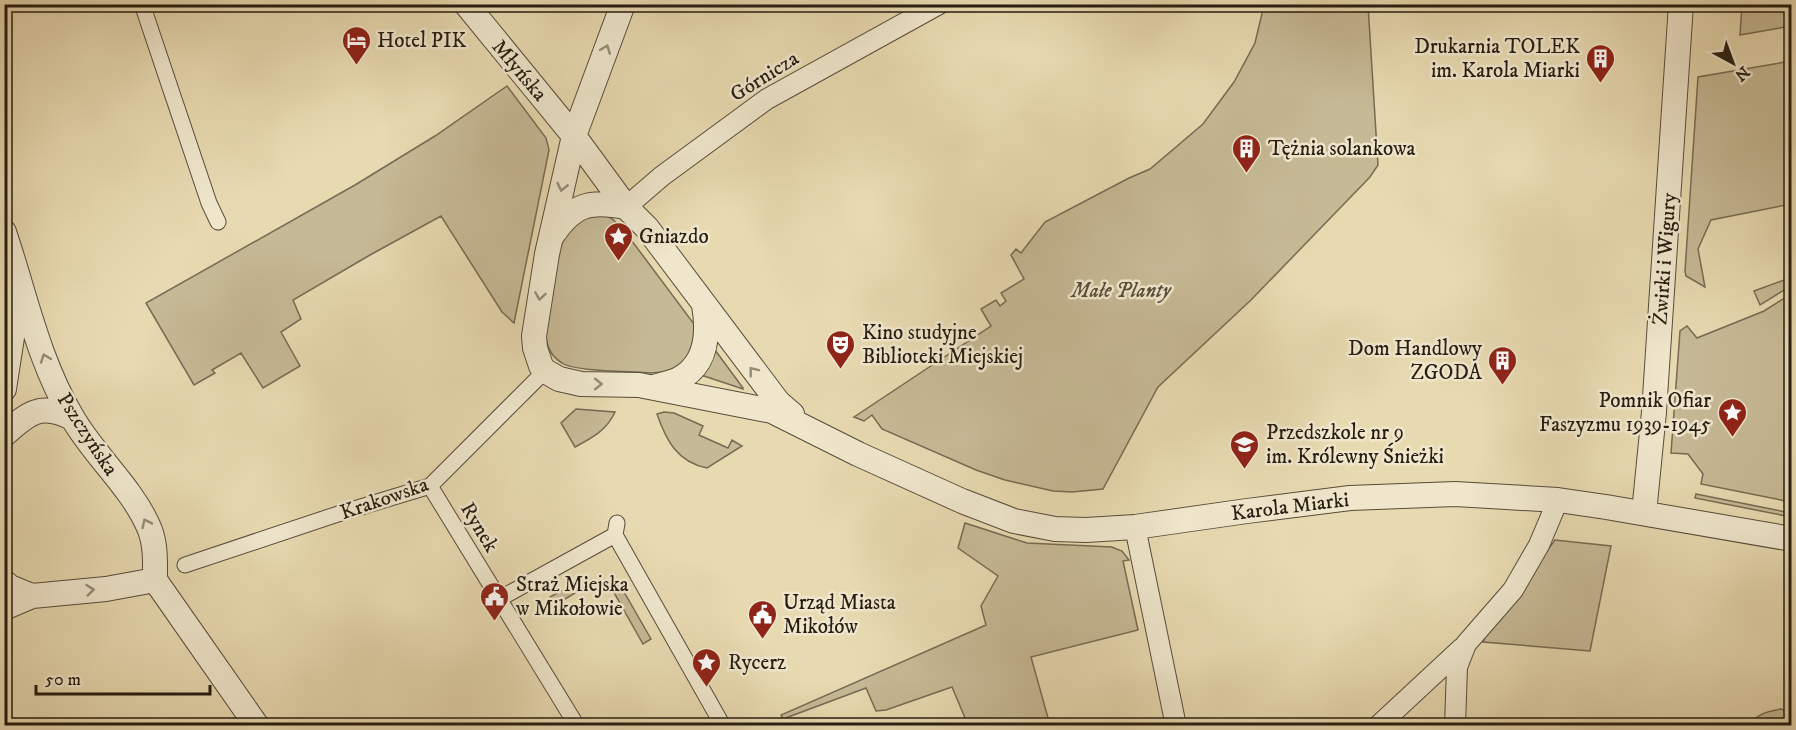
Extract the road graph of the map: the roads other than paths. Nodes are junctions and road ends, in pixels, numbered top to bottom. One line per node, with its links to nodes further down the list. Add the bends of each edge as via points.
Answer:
1 (142, 4): 8 (street)
2 (466, 4): 6 (street, Młyńska)
3 (623, 4): 6 (street, one-way to 3)
4 (939, 4): 7 (street, Górnicza, via 767,99)
5 (1682, 4): 21 (street, Żwirki i Wigury)
6 (574, 136): 7 (street, Młyńska); 10 (street, one-way to 10)
7 (626, 207): 10 (street, via 603,203 583,206 559,225); 12 (street, via 647,228)
8 (218, 222)
9 (4, 232): 11 (street, Pszczyńska)
10 (551, 238): 13 (street, one-way to 13, via 534,336 538,361)
11 (20, 284): 15 (street, Pszczyńska); 16 (street, Pszczyńska, one-way to 11, via 51,375)
12 (704, 305): 14 (street, via 706,344 697,363 678,380); 17 (street, Karola Miarki, one-way to 12, via 778,402)
13 (545, 371): 14 (street, one-way to 14, via 581,384); 19 (street, Krakowska)
14 (654, 387): 17 (street, Karola Miarki, via 772,411)
15 (4, 389)
16 (72, 418): 18 (street, via 56,410 37,411); 25 (street, Pszczyńska, one-way to 16, via 150,531)
17 (808, 428): 22 (street, Karola Miarki, via 931,487 1014,521 1055,529)
18 (4, 435)
19 (430, 486): 24 (street, Krakowska); 27 (street, Rynek)
20 (1558, 500): 21 (street, Karola Miarki); 22 (street, Karola Miarki, via 1455,494 1361,498); 30 (street, via 1539,545 1513,590)
21 (1644, 513): 23 (street, Karola Miarki)
22 (1135, 527): 34 (street)
23 (1791, 539)
24 (185, 565)
25 (155, 580): 28 (street, one-way to 25); 31 (street)
26 (4, 582): 28 (street)
27 (496, 594): 32 (street, Rynek); 33 (street, via 616,529)
28 (32, 596): 29 (street)
29 (4, 608)
30 (1466, 644): 35 (street); 36 (street, via 1457,667)
31 (257, 726)
32 (577, 726)
33 (723, 726)
34 (1176, 726)
35 (1378, 726)
36 (1455, 726)

